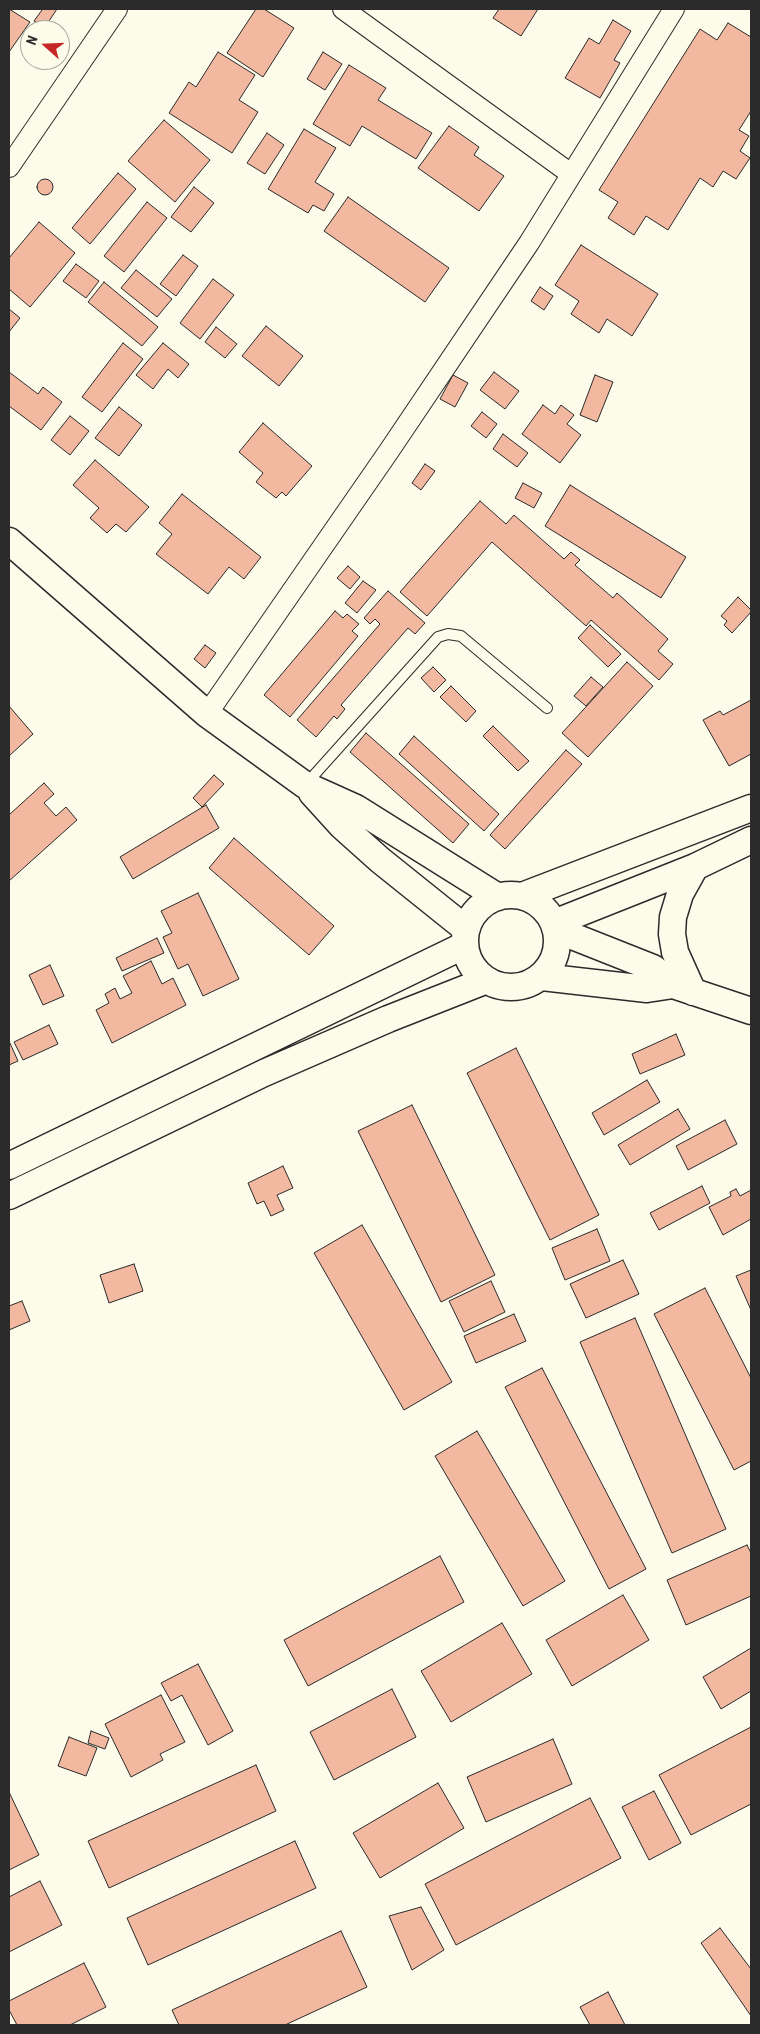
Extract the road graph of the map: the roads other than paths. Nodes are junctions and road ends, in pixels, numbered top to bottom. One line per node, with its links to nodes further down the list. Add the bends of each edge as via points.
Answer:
1 (117, 9): 4 (street)
2 (343, 9): 5 (street)
3 (674, 9): 5 (street)
4 (9, 167)
5 (571, 174): 8 (street, via 529,243 389,451)
6 (9, 541): 8 (street)
7 (547, 708): 9 (lane, via 461,636 448,634 438,637)
8 (206, 714): 9 (street)
9 (305, 785): 13 (street, via 356,808); 15 (street, via 342,826)
10 (751, 808): 13 (street)
11 (751, 840): 12 (street)
12 (695, 867): 14 (street); 18 (street, via 680,894 673,917 672,934)
13 (510, 896): 14 (street, via 536,901 547,910); 15 (street, via 481,906 475,912)
14 (555, 926): 16 (street, via 558,943 555,955); 18 (street, via 653,968)
15 (466, 937): 17 (street, via 472,965); 20 (street)
16 (542, 977): 17 (street, via 514,987 500,986); 18 (street, via 647,989)
17 (487, 980): 21 (street, via 388,1019 264,1074)
18 (683, 988): 19 (street)
19 (751, 1011)
20 (9, 1166)
21 (9, 1196)

